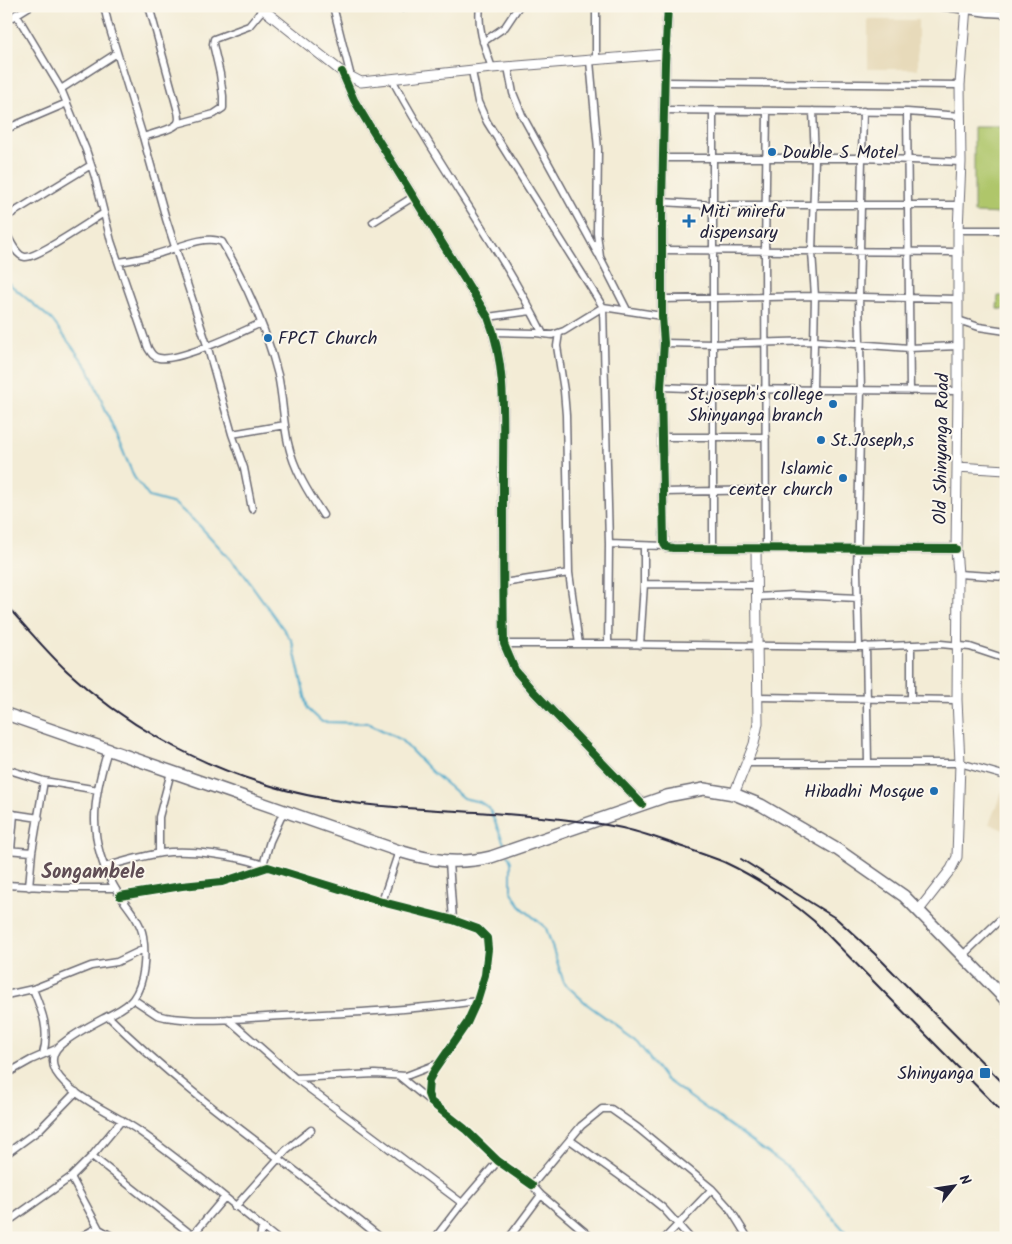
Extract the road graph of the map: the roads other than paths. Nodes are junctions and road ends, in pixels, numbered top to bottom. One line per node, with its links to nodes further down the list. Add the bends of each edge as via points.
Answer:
1 (30, 6): 12 (street)
2 (104, 6): 16 (street)
3 (149, 6): 37 (street, via 177,108)
4 (333, 6): 22 (street)
5 (480, 6): 15 (street)
6 (519, 6): 15 (street, via 504,27)
7 (596, 6): 18 (street)
8 (668, 6): 17 (street)
9 (937, 6): 11 (street)
10 (261, 8): 22 (street); 37 (street, via 249,26 214,39 222,108 214,114)
11 (965, 8): 13 (street); 26 (street, Old Shinyanga Road)
12 (16, 14): 14 (street); 27 (street)
13 (1006, 14)
14 (6, 21)
15 (483, 42): 20 (street)
16 (117, 52): 27 (street); 39 (street)
17 (665, 54): 18 (street); 25 (street)
18 (593, 60): 19 (street); 70 (street)
19 (508, 67): 20 (street); 70 (street, via 519,109)
20 (492, 68): 21 (street)
21 (472, 71): 23 (street); 79 (street, via 478,102 487,122)
22 (347, 75): 24 (street); 28 (street)
23 (392, 79): 24 (street); 81 (street, via 416,124 493,244)
24 (361, 82): 28 (street)
25 (664, 82): 26 (street); 30 (street)
26 (960, 85): 36 (street, Old Shinyanga Road)
27 (61, 90): 29 (street)
28 (354, 100): 48 (street)
29 (67, 103): 38 (street); 47 (street)
30 (663, 110): 31 (street); 41 (street)
31 (713, 111): 34 (street); 42 (street)
32 (813, 111): 33 (street); 34 (street); 43 (street)
33 (863, 111): 35 (street); 44 (street)
34 (767, 112): 40 (street)
35 (907, 112): 36 (street); 45 (street)
36 (961, 116): 46 (street, Old Shinyanga Road)
37 (178, 124): 39 (street)
38 (6, 129)
39 (143, 136): 62 (street)
40 (767, 157): 42 (street); 43 (street); 52 (street)
41 (663, 158): 42 (street); 49 (street)
42 (714, 158): 51 (street)
43 (815, 158): 44 (street); 50 (street)
44 (862, 158): 45 (street); 53 (street)
45 (908, 159): 46 (street); 55 (street)
46 (960, 162): 54 (street, Old Shinyanga Road)
47 (92, 165): 56 (street); 57 (street)
48 (413, 197): 58 (street); 83 (street)
49 (662, 202): 51 (street); 63 (street)
50 (814, 204): 52 (street); 53 (street); 66 (street)
51 (714, 205): 52 (street); 64 (street)
52 (766, 205): 65 (street)
53 (860, 205): 55 (street); 67 (street)
54 (958, 205): 55 (street); 59 (street, Old Shinyanga Road)
55 (908, 206): 68 (street)
56 (104, 213): 61 (street, via 28,257 17,251); 71 (street)
57 (6, 216)
58 (373, 222)
59 (958, 230): 60 (street); 69 (street, Old Shinyanga Road)
60 (1006, 230)
61 (6, 233)
62 (176, 249): 71 (street); 85 (street, via 203,240 222,242); 94 (street)
63 (662, 250): 64 (street); 77 (street)
64 (714, 250): 65 (street); 75 (street)
65 (765, 252): 66 (street); 73 (street)
66 (812, 252): 67 (street); 72 (street)
67 (860, 252): 68 (street); 74 (street)
68 (909, 252): 69 (street); 76 (street)
69 (959, 252): 78 (street, Old Shinyanga Road)
70 (600, 257): 80 (street)
71 (119, 262): 94 (street, via 153,355 171,358)
72 (815, 296): 73 (street); 74 (street); 90 (street)
73 (766, 297): 75 (street); 91 (street)
74 (859, 297): 76 (street); 95 (street)
75 (713, 298): 77 (street); 93 (street)
76 (909, 298): 78 (street); 97 (street)
77 (662, 299): 82 (street)
78 (958, 299): 84 (street, Old Shinyanga Road)
79 (603, 307): 80 (street); 88 (street); 117 (street)
80 (627, 310): 82 (street)
81 (531, 311): 83 (street); 89 (street)
82 (662, 316): 92 (street)
83 (488, 317): 87 (street)
84 (958, 320): 86 (street); 96 (street, Old Shinyanga Road)
85 (262, 323): 94 (street); 105 (street, via 278,375)
86 (1006, 331)
87 (494, 332): 89 (street); 128 (street, via 500,362 503,412)
88 (559, 333): 89 (street); 125 (street, via 557,346 565,404)
89 (543, 334)
90 (815, 341): 91 (street); 95 (street); 101 (street)
91 (765, 342): 93 (street); 100 (street)
92 (664, 343): 93 (street); 98 (street)
93 (713, 344): 99 (street)
94 (207, 345): 106 (street)
95 (861, 345): 97 (street); 102 (street)
96 (958, 346): 97 (street); 104 (street, Old Shinyanga Road)
97 (909, 348): 103 (street)
98 (661, 387): 99 (street); 107 (street)
99 (713, 389): 100 (street); 108 (street)
100 (766, 390): 101 (street); 109 (street)
101 (813, 390): 102 (street)
102 (861, 390): 103 (street); 121 (street)
103 (910, 391): 104 (street)
104 (958, 391): 110 (street, Old Shinyanga Road)
105 (285, 425): 106 (street); 116 (street, via 290,452 300,478)
106 (232, 434): 115 (street, via 244,468)
107 (662, 437): 108 (street); 114 (street)
108 (714, 437): 109 (street); 112 (street)
109 (766, 437): 113 (street)
110 (957, 467): 111 (street); 124 (street, Old Shinyanga Road)
111 (1006, 470)
112 (714, 490): 113 (street); 114 (street); 120 (street)
113 (766, 490): 123 (street)
114 (664, 492): 119 (street)
115 (252, 509)
116 (323, 515)
117 (609, 544): 118 (street); 135 (street)
118 (644, 546): 119 (street); 129 (street)
119 (665, 546): 120 (street)
120 (713, 548): 122 (street)
121 (857, 548): 123 (street); 124 (street); 132 (street)
122 (756, 549): 123 (street); 130 (street)
123 (766, 549)
124 (956, 549): 126 (street, Old Shinyanga Road)
125 (569, 574): 128 (street); 134 (street)
126 (958, 574): 127 (street); 138 (street, Old Shinyanga Road)
127 (1006, 576)
128 (503, 582): 133 (street)
129 (644, 584): 130 (street); 136 (street)
130 (756, 585): 131 (street)
131 (756, 597): 132 (street); 139 (street)
132 (858, 598): 140 (street)
133 (504, 644): 134 (street); 157 (street, via 515,670)
134 (579, 644): 135 (street)
135 (608, 644): 136 (street)
136 (640, 645): 139 (street)
137 (911, 645): 138 (street); 140 (street); 144 (street)
138 (958, 645): 141 (street); 145 (street, Old Shinyanga Road)
139 (757, 647): 140 (street); 142 (street)
140 (863, 647): 143 (street)
141 (1006, 659)
142 (758, 697): 143 (street); 148 (street, via 758,724)
143 (868, 698): 144 (street); 149 (street)
144 (910, 699): 145 (street)
145 (957, 700): 150 (street, Old Shinyanga Road)
146 (6, 714): 147 (highway)
147 (108, 750): 152 (highway); 155 (street)
148 (748, 763): 149 (street); 156 (street)
149 (868, 763): 150 (street)
150 (960, 763): 153 (street); 174 (street, Old Shinyanga Road, via 957,857 952,869)
151 (6, 769): 154 (street)
152 (172, 772): 158 (highway); 165 (street, via 159,816)
153 (1006, 776)
154 (44, 781): 155 (street); 161 (street)
155 (98, 790): 168 (street, via 94,829)
156 (734, 794): 157 (highway, via 694,790); 174 (highway, via 761,805 845,855)
157 (642, 804): 166 (highway, via 492,857)
158 (284, 811): 163 (highway); 167 (street, via 270,842)
159 (6, 813): 160 (street)
160 (14, 814): 161 (street); 162 (street)
161 (38, 818): 164 (street)
162 (9, 850): 164 (street)
163 (400, 851): 166 (highway); 173 (street)
164 (32, 852): 170 (street)
165 (159, 853): 167 (street, via 231,856); 168 (street)
166 (449, 862): 176 (street)
167 (266, 866): 172 (street, via 222,882); 173 (street)
168 (104, 867): 171 (street)
169 (6, 885): 170 (street)
170 (30, 887): 171 (street)
171 (115, 888): 172 (street)
172 (120, 896): 177 (street, via 139,923)
173 (382, 902): 176 (street)
174 (919, 910): 178 (highway)
175 (1006, 914): 178 (street)
176 (452, 920): 183 (street, via 478,929 487,938 484,975)
177 (144, 949): 179 (street, via 117,962 85,968); 182 (street, via 141,979)
178 (962, 956): 181 (highway)
179 (33, 989): 180 (street); 187 (street, via 45,1020)
180 (6, 995)
181 (1005, 998)
182 (133, 999): 184 (street); 185 (street, via 165,1017)
183 (477, 1001): 185 (street, via 369,1012); 188 (street, via 467,1023)
184 (108, 1016): 186 (street); 199 (street, via 171,1074)
185 (228, 1019): 191 (street)
186 (56, 1049): 187 (street); 192 (street, via 52,1058 56,1071)
187 (43, 1054): 189 (street)
188 (438, 1064): 190 (street, via 413,1075); 193 (street, via 429,1080)
189 (6, 1074)
190 (399, 1076): 191 (street); 193 (street)
191 (295, 1078): 206 (street)
192 (76, 1092): 194 (street); 197 (street, via 38,1130)
193 (431, 1102): 200 (street)
194 (122, 1120): 198 (street); 205 (street)
195 (311, 1130): 199 (street)
196 (570, 1140): 202 (street); 203 (street, via 594,1114 602,1109 611,1109); 209 (street, via 648,1196)
197 (6, 1154)
198 (92, 1156): 201 (street); 212 (street)
199 (278, 1158): 207 (street); 217 (street)
200 (498, 1161): 202 (street); 206 (street)
201 (71, 1177): 208 (street); 211 (street)
202 (532, 1185): 204 (street)
203 (712, 1189): 209 (street); 223 (street, via 730,1209)
204 (541, 1195): 219 (street); 220 (street)
205 (224, 1198): 207 (street); 212 (street)
206 (462, 1203): 218 (street)
207 (236, 1207): 210 (street)
208 (6, 1223)
209 (678, 1225): 221 (street); 222 (street)
210 (262, 1227): 215 (street); 216 (street)
211 (99, 1229): 213 (street); 214 (street)
212 (191, 1236)
213 (79, 1238)
214 (115, 1238)
215 (260, 1238)
216 (276, 1238)
217 (381, 1238)
218 (435, 1238)
219 (510, 1238)
220 (592, 1238)
221 (665, 1238)
222 (690, 1238)
223 (748, 1238)

